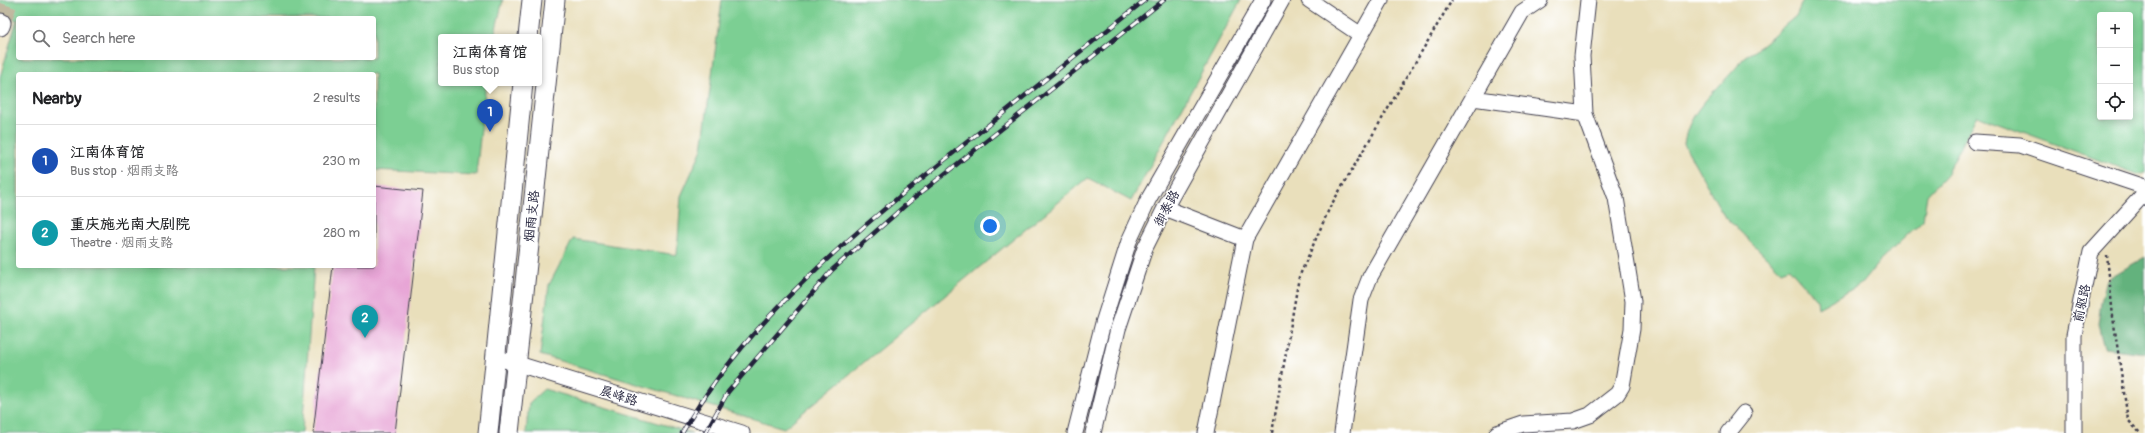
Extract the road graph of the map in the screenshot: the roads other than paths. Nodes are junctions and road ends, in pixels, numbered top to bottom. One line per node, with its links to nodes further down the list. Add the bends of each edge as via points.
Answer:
1 (532, 0): 9 (main road)
2 (554, 0): 20 (main road, 烟雨支路)
3 (1263, 0): 25 (street, 御泰路, via 1148,200 1129,241 1103,323)
4 (1282, 0): 17 (street, 御泰路)
5 (1309, 0): 10 (street)
6 (1381, 0): 10 (street)
7 (1540, 0): 12 (street, via 1522,12)
8 (1588, 0): 13 (street, via 1582,56)
9 (528, 34)
10 (1361, 35): 18 (street)
11 (523, 86): 19 (main road, 烟雨支路)
12 (1473, 98): 13 (street); 28 (street, via 1370,277 1361,300)
13 (1585, 114): 29 (street, via 1616,198 1633,301 1632,329 1622,386 1618,394 1590,415 1573,421 1523,424)
14 (1975, 142): 15 (street, via 2020,145)
15 (2145, 187)
16 (2145, 195): 31 (street, 前驱路, via 2092,252 2074,335)
17 (1165, 208): 18 (street); 26 (street, 御泰路, via 1145,248 1129,294)
18 (1245, 239): 27 (street)
19 (496, 357): 20 (street, 晨峰路); 22 (main road, 烟雨支路)
20 (516, 362): 23 (main road, 烟雨支路); 24 (street, 晨峰路)
21 (1744, 413): 30 (street)
22 (488, 433)
23 (509, 433)
24 (742, 433)
25 (1075, 433)
26 (1093, 433)
27 (1206, 433)
28 (1342, 433)
29 (1497, 433)
30 (1728, 433)
31 (2074, 433)

